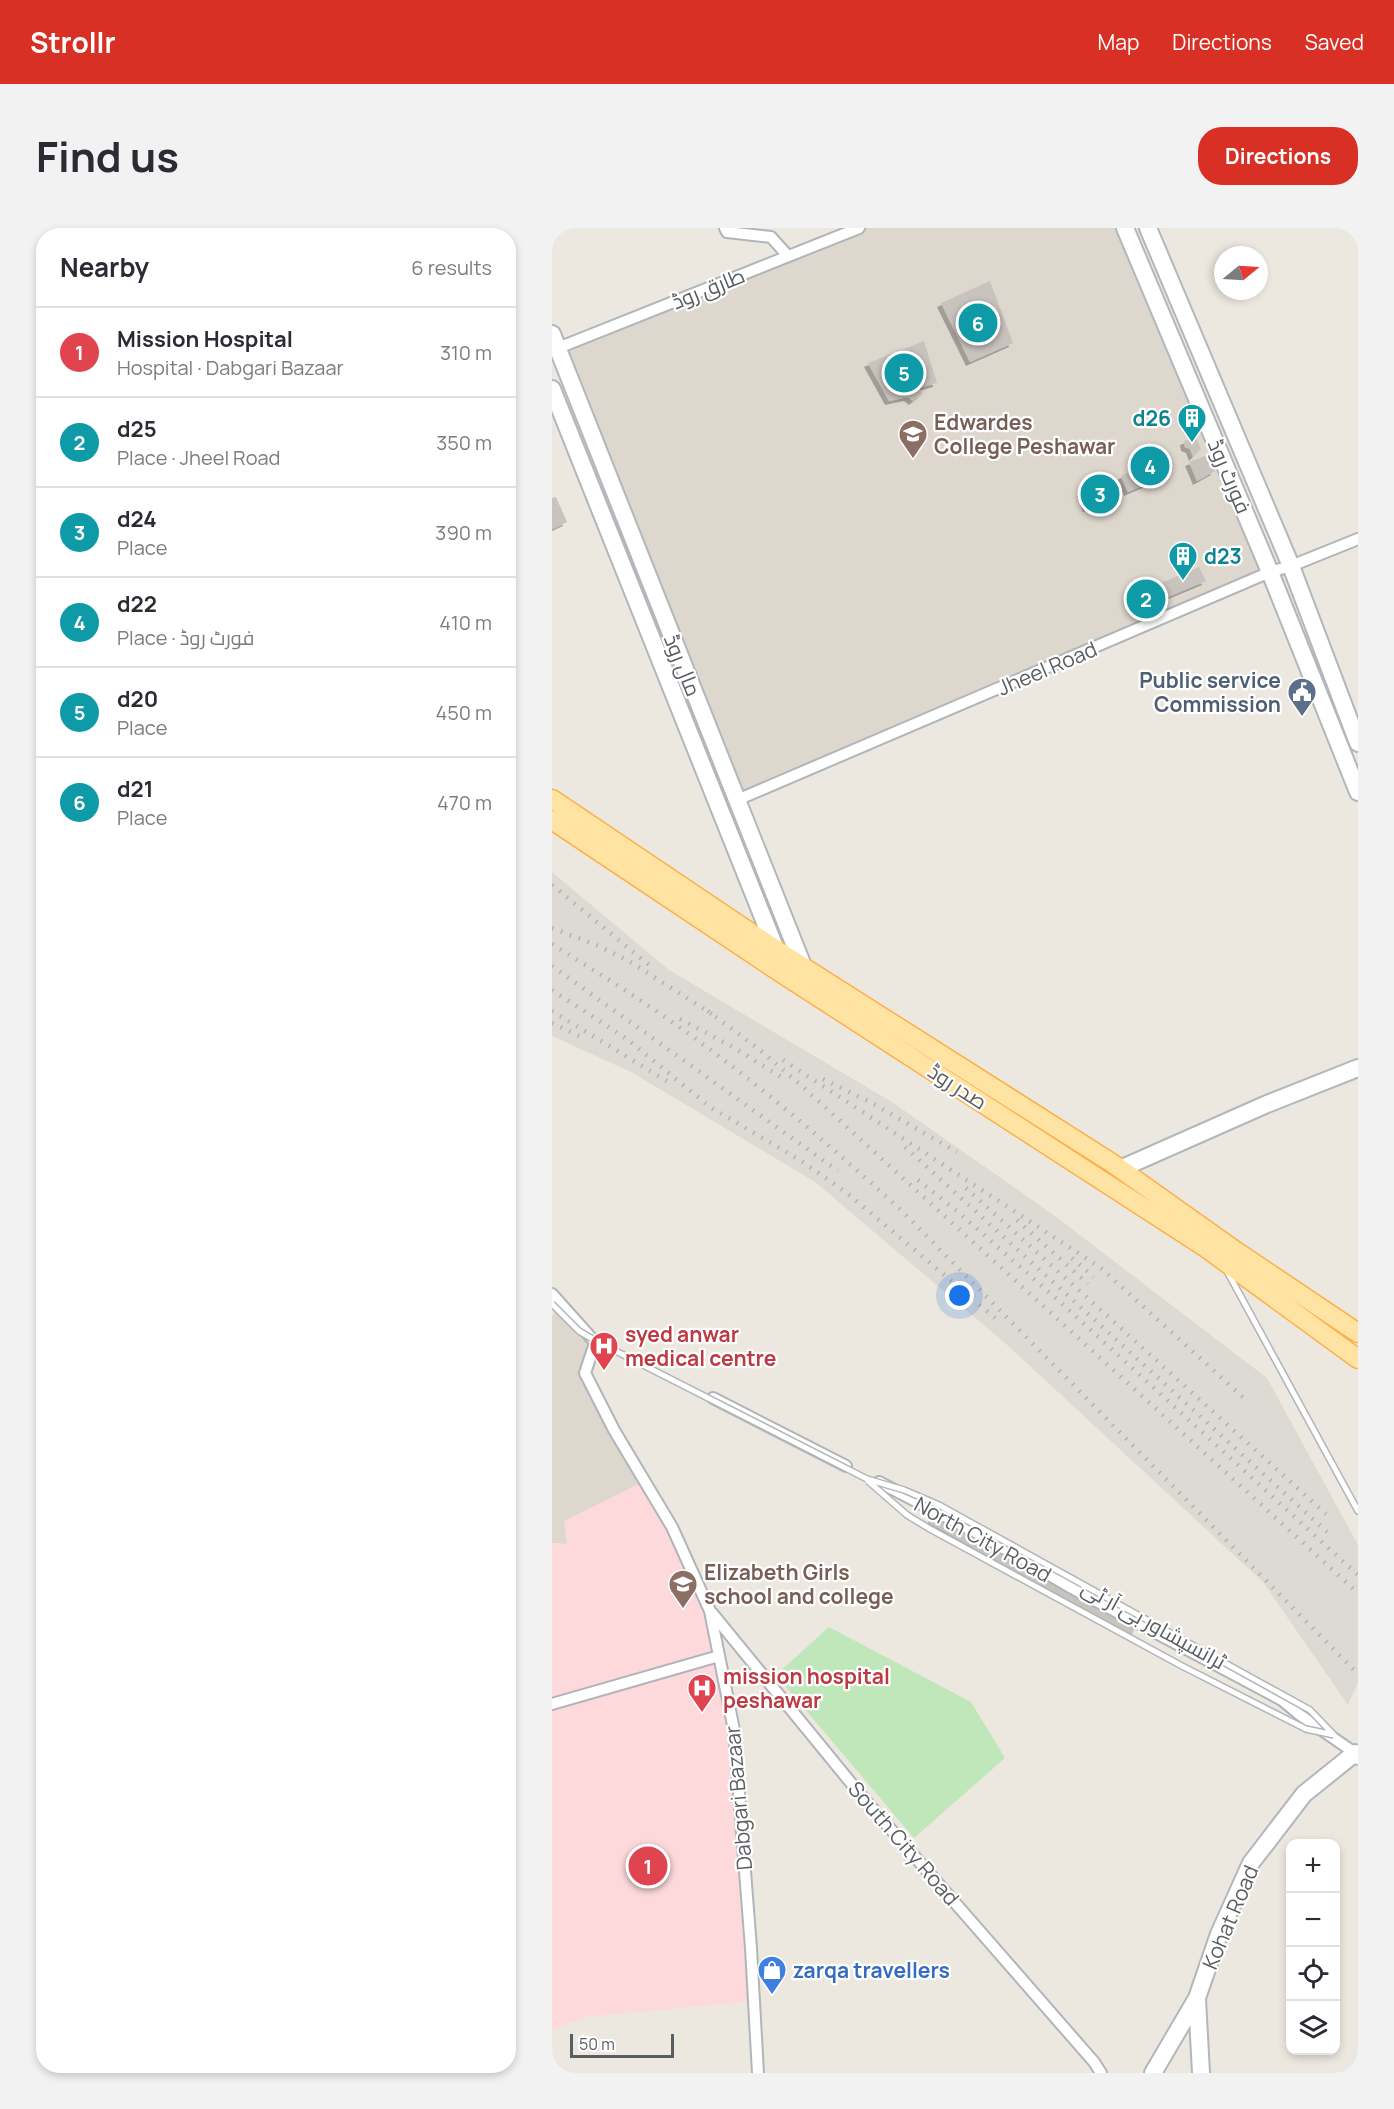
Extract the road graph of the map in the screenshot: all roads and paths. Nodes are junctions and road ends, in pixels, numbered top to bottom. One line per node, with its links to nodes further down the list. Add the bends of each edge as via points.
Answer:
1 (725, 228): 5 (street, via 727,232 771,237)
2 (859, 228): 5 (street, طارق روڈ)
3 (1125, 228): 10 (street, فورٹ روڈ)
4 (1148, 228): 9 (street, فورٹ روڈ)
5 (788, 256): 6 (street, طارق روڈ)
6 (554, 344): 14 (street, مال روڈ)
7 (552, 389): 16 (street, مال روڈ)
8 (1358, 539): 9 (street, Jheel Road)
9 (1291, 566): 10 (street, Jheel Road); 11 (street, فورٹ روڈ)
10 (1270, 572): 12 (street, فورٹ روڈ); 14 (street, Jheel Road)
11 (1358, 744)
12 (1358, 792)
13 (552, 799): 16 (main road, صدر روڈ)
14 (736, 800): 17 (street, مال روڈ)
15 (552, 820): 17 (main road, صدر روڈ)
16 (775, 949): 17 (main road, صدر روڈ)
17 (796, 972): 19 (main road, صدر روڈ); 20 (main road, صدر روڈ, via 817,996)
18 (1358, 1068): 19 (street)
19 (1120, 1169): 23 (main road, صدر روڈ)
20 (1220, 1258): 25 (main road, صدر روڈ); 27 (lane)
21 (552, 1294): 24 (street)
22 (552, 1304): 26 (lane, ٹرانسپشاور بی آر ٹی, bridge, via 579,1331 596,1341)
23 (1358, 1333)
24 (595, 1343): 28 (street, Dabgari Bazaar, via 585,1372 614,1430 672,1527); 32 (street, North City Road, via 743,1412 983,1536 1282,1700)
25 (1358, 1359)
26 (867, 1479): 31 (lane, ٹرانسپشاور بی آر ٹی, bridge, via 920,1496 950,1511 1310,1710); 31 (lane, ٹرانسپشاور بی آر ٹی, bridge, via 907,1515 959,1545 1306,1729)
27 (1358, 1511)
28 (710, 1611): 29 (street, Dabgari Bazaar); 35 (street, South City Road, via 853,1785)
29 (719, 1656): 30 (street); 34 (street, Dabgari Bazaar, via 734,1730)
30 (552, 1704)
31 (1334, 1735): 32 (lane, ٹرانسپشاور بی آر ٹی)
32 (1357, 1753): 33 (street, Kohat Road, via 1304,1794 1251,1863 1219,1934)
33 (1197, 1998): 36 (street, Kohat Road); 37 (street)
34 (758, 2073)
35 (1101, 2073)
36 (1153, 2073)
37 (1201, 2073)

